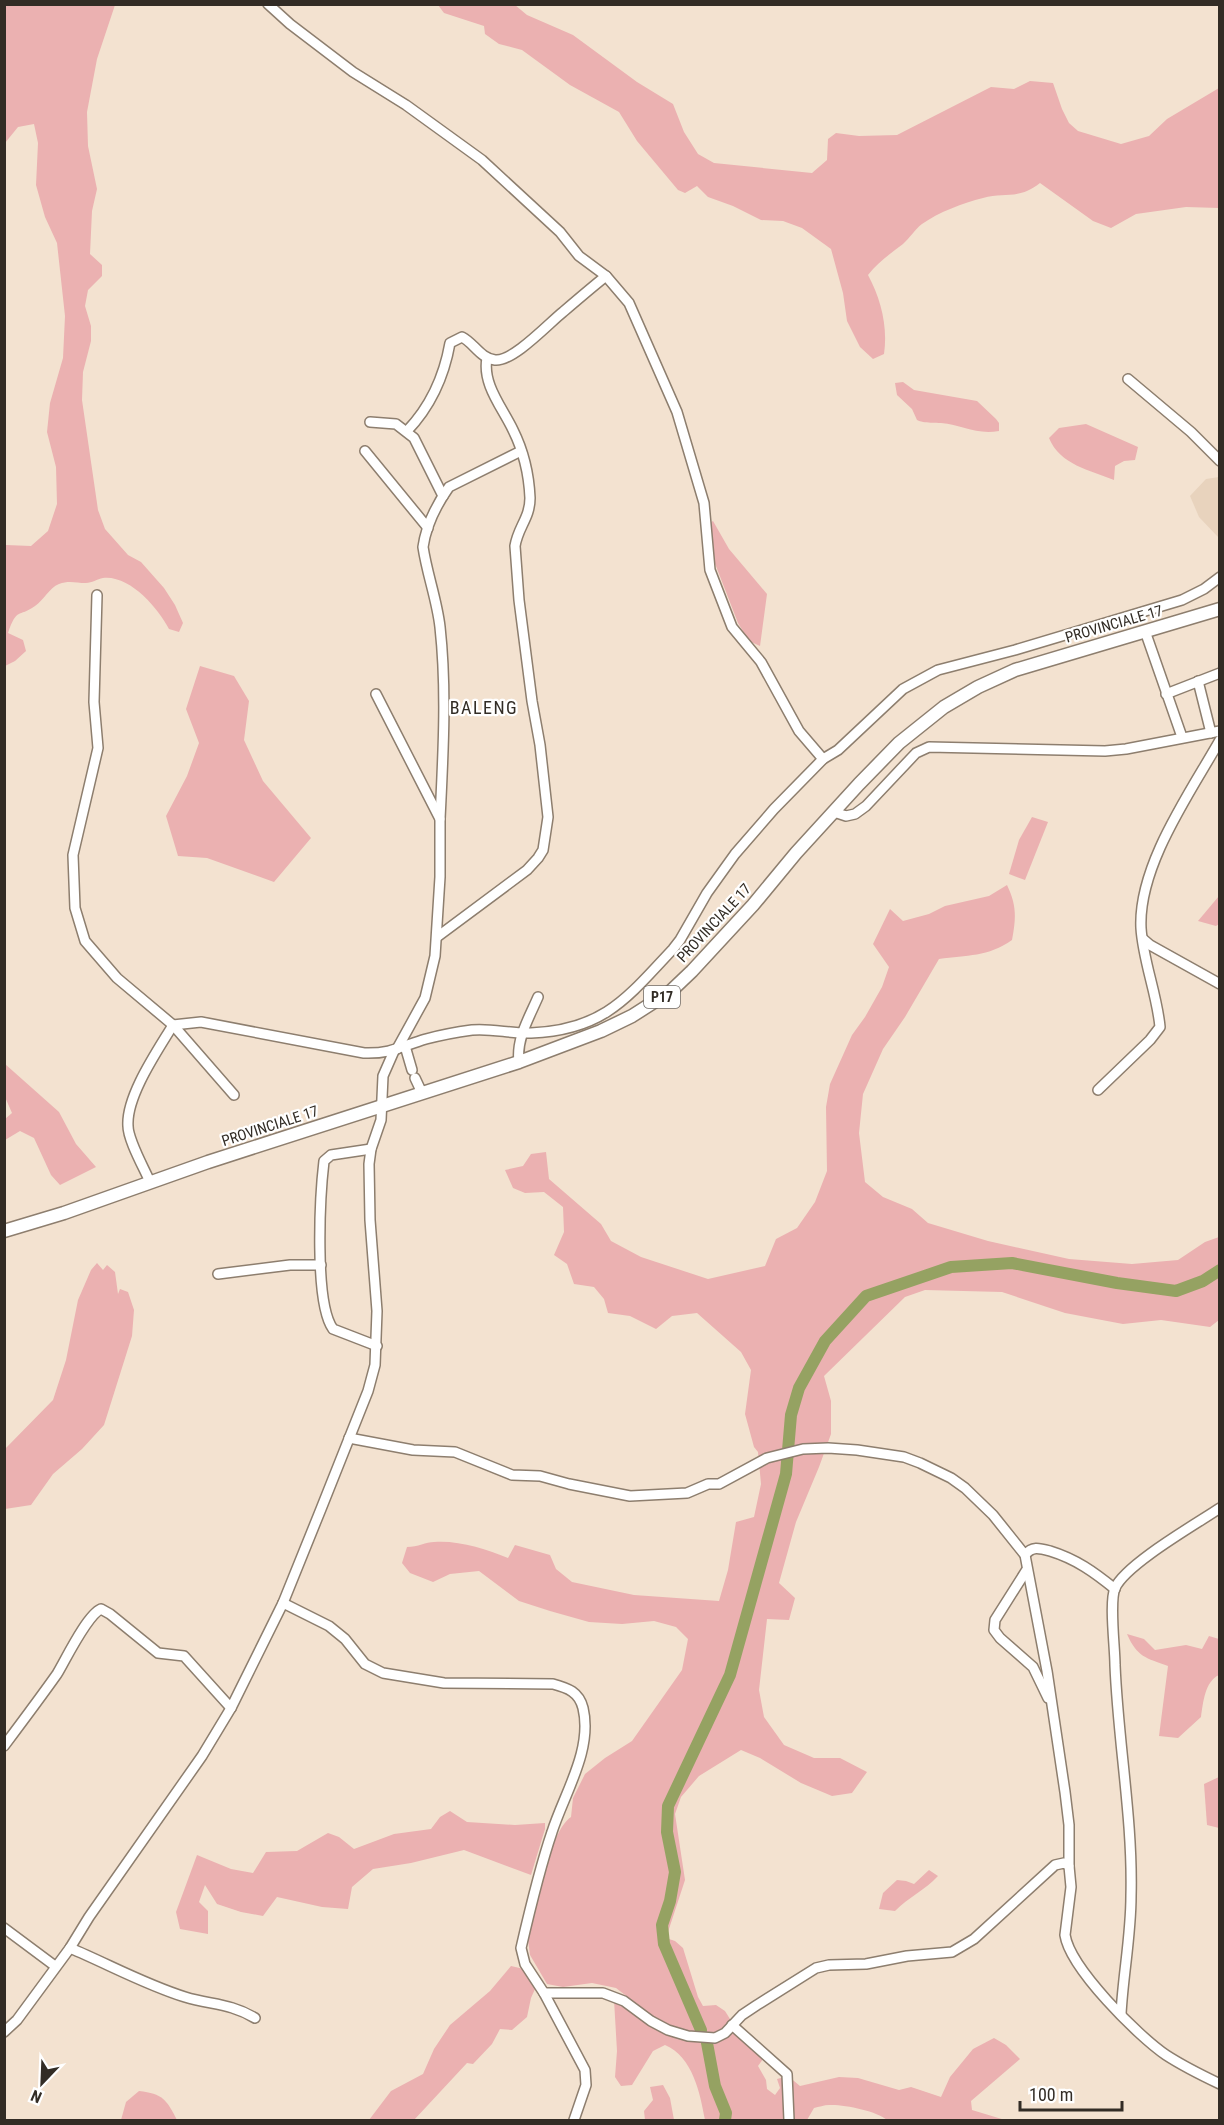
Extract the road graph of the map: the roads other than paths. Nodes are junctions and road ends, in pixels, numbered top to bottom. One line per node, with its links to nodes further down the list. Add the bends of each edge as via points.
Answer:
1 (268, 4): 2 (street, via 352,72 482,160 560,232 579,256)
2 (606, 276): 3 (street, via 506,358); 23 (street, via 629,303 677,412 704,503 710,570 732,627 761,662 799,731)
3 (487, 358): 6 (street, via 467,339 462,337 450,343 437,387 422,415); 8 (street, via 486,375)
4 (1128, 379): 9 (street)
5 (370, 422): 6 (street, via 396,424)
6 (407, 431): 10 (street)
7 (365, 451): 11 (street)
8 (521, 451): 10 (street, via 449,487); 26 (street, via 530,511 515,546 548,816 546,839 538,858 526,870)
9 (1220, 461)
10 (443, 496): 11 (street)
11 (428, 528): 25 (street, via 423,546 439,625 442,665)
12 (1220, 577): 23 (street, via 1182,600 1016,651 938,670 903,689 838,750)
13 (97, 595): 30 (street, via 94,702 98,748 73,855 75,908 85,941 117,978)
14 (1220, 609): 15 (main road, PROVINCIALE 17 / P17)
15 (1145, 631): 19 (street); 24 (main road, PROVINCIALE 17 / P17, via 1042,661 978,687 914,730)
16 (1220, 673): 17 (street)
17 (1198, 681): 19 (street); 20 (street)
18 (376, 694): 25 (street)
19 (1166, 694): 21 (street)
20 (1215, 732): 21 (street)
21 (1182, 738): 24 (street, via 1105,751 929,747 916,753 855,814)
22 (1220, 740): 27 (street, via 1173,823 1146,886)
23 (822, 759): 31 (street, via 735,854 680,940 617,1006 564,1029)
24 (834, 812): 33 (main road, PROVINCIALE 17 / P17, via 721,941 671,991 637,1014)
25 (440, 819): 26 (street)
26 (437, 937): 32 (street, via 425,999)
27 (1143, 939): 28 (street); 34 (street, via 1160,1027)
28 (1220, 984)
29 (538, 997): 31 (street)
30 (173, 1024): 32 (street, via 201,1022 364,1053); 36 (street); 39 (street, via 138,1086 127,1123)
31 (522, 1033): 32 (street, via 473,1030); 33 (street, via 517,1052)
32 (398, 1049): 35 (street); 37 (street, via 383,1076)
33 (519, 1062): 35 (main road, PROVINCIALE 17 / P17)
34 (1098, 1090)
35 (422, 1093): 37 (main road, PROVINCIALE 17 / P17)
36 (234, 1095)
37 (383, 1106): 38 (street); 39 (main road, PROVINCIALE 17 / P17)
38 (371, 1149): 41 (street, via 331,1155 324,1161); 43 (street)
39 (150, 1182): 40 (main road, PROVINCIALE 17 / P17)
40 (4, 1231)
41 (321, 1265): 42 (street); 43 (street, via 322,1300 328,1323 338,1333)
42 (218, 1274)
43 (376, 1346): 44 (street, via 368,1390)
44 (349, 1438): 46 (street, via 413,1450 455,1452 512,1475 540,1476 630,1496 687,1493 719,1484 767,1458 802,1449 886,1454 920,1463 964,1488 993,1515); 49 (street)
45 (1220, 1508): 48 (street, via 1147,1557)
46 (1024, 1555): 47 (street); 48 (street, via 1035,1548 1069,1557)
47 (1026, 1571): 50 (street); 50 (street, via 995,1620 994,1630 1033,1667)
48 (1115, 1589): 58 (street, via 1115,1668 1131,1897)
49 (283, 1603): 51 (street); 57 (street, via 329,1626 365,1664 383,1673 444,1683 553,1684 566,1687 579,1698 585,1725 583,1743 552,1830 521,1948 525,1964)
50 (1051, 1703): 53 (street, via 1069,1825)
51 (231, 1708): 52 (street, via 184,1656 158,1653 101,1609); 55 (street)
52 (4, 1746)
53 (1069, 1866): 58 (street, via 1072,1879 1066,1943 1081,1968); 60 (street, via 1055,1864 960,1949 816,1968 775,1992)
54 (4, 1928): 56 (street)
55 (70, 1948): 56 (street); 59 (street, via 186,1998 219,2003)
56 (55, 1966): 61 (street)
57 (544, 1993): 60 (street, via 610,1994 658,2026 688,2036 715,2038); 63 (street, via 585,2070 586,2085)
58 (1121, 2014): 62 (street, via 1165,2055)
59 (255, 2018)
60 (732, 2025): 64 (street, via 787,2074)
61 (4, 2032)
62 (1220, 2084)
63 (574, 2121)
64 (789, 2121)

